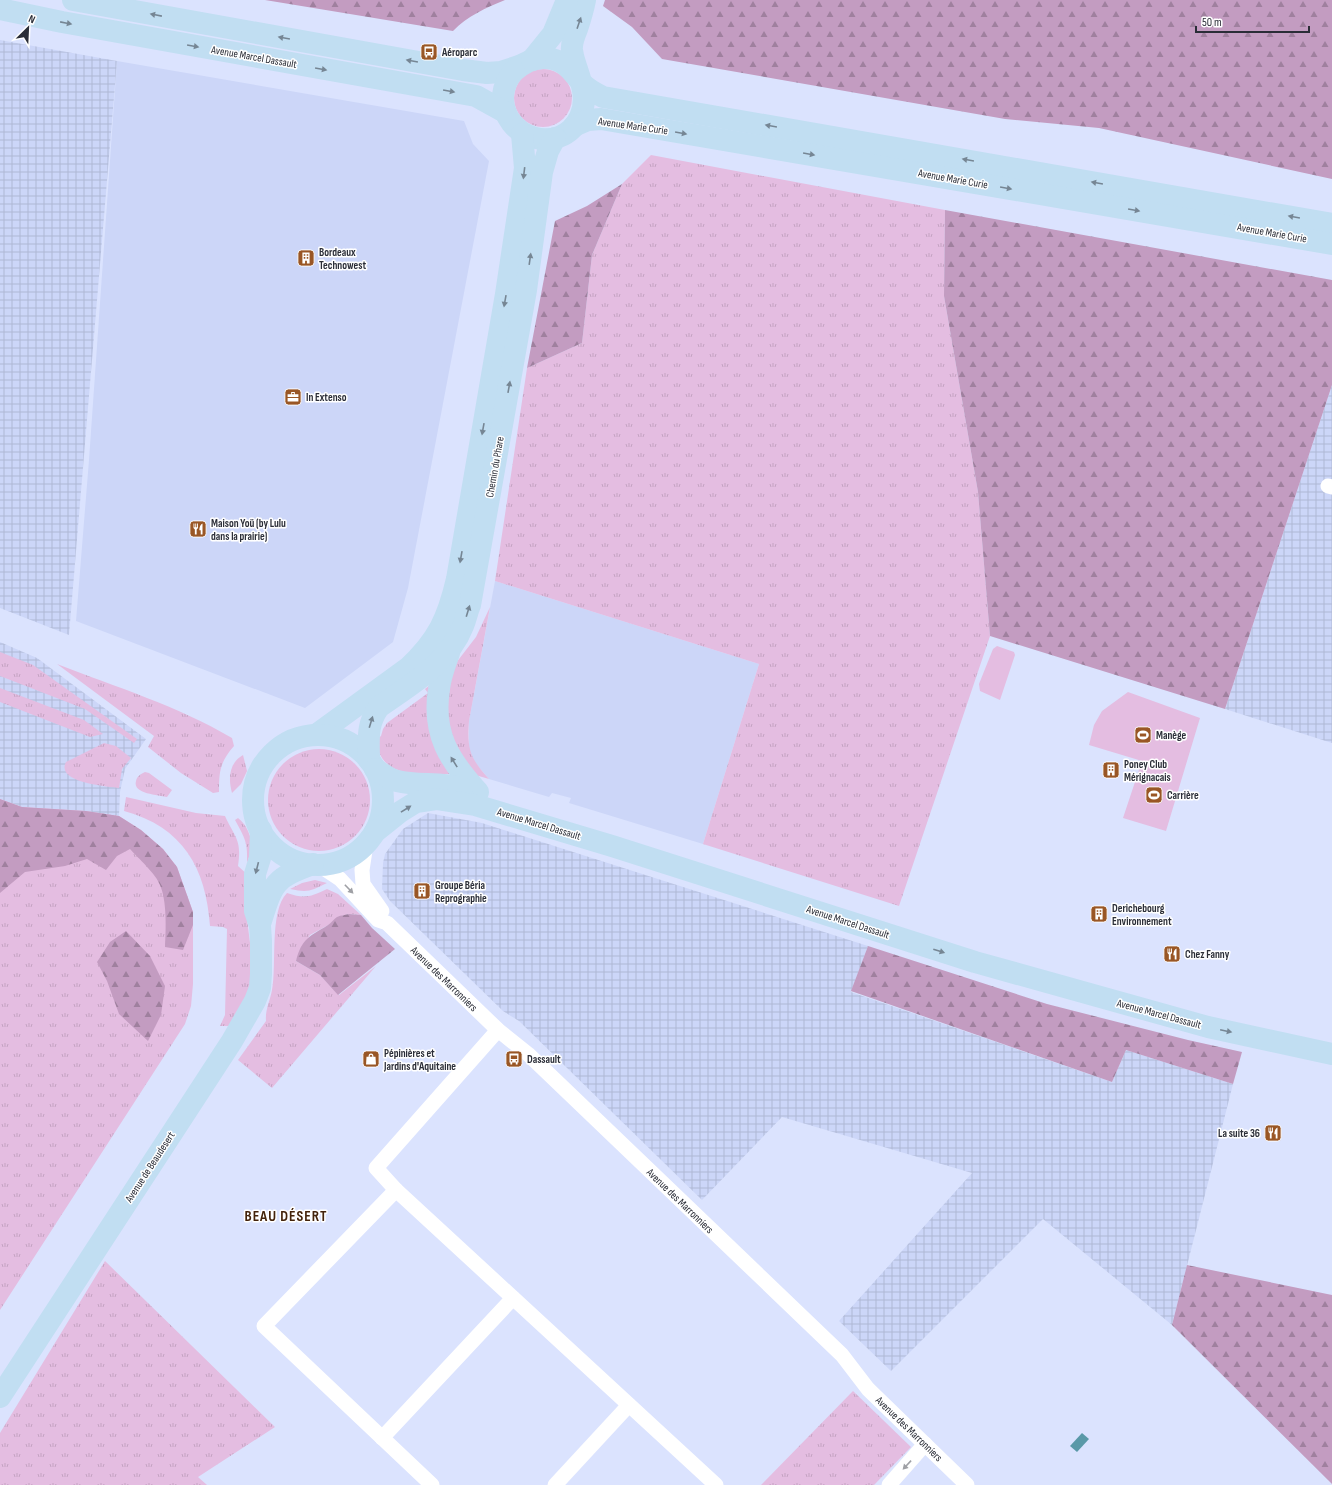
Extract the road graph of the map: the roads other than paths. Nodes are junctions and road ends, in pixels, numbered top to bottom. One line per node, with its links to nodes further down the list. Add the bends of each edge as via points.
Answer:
1 (73, 0): 5 (main road, one-way to 1, via 502,72 463,70)
2 (567, 0): 5 (main road, via 553,34)
3 (585, 0): 6 (main road, one-way to 3, via 572,46)
4 (0, 9): 7 (main road, Avenue Marcel Dassault, one-way to 7, via 462,94 481,98)
5 (526, 63): 6 (main road, via 547,58 561,62 573,70); 7 (main road, via 512,73 507,82 503,92)
6 (581, 83): 8 (main road, via 584,92 583,110); 11 (main road, Avenue Marie Curie, one-way to 6, via 604,97)
7 (505, 112): 9 (main road)
8 (574, 126): 10 (main road); 12 (main road, Avenue Marie Curie, one-way to 12, via 588,120 600,119)
9 (522, 134): 10 (main road, via 535,139); 14 (main road, Chemin du Phare, one-way to 14, via 525,168 506,294 451,604 440,629 421,656)
10 (555, 138): 13 (main road, Chemin du Phare, one-way to 10, via 463,627 471,598 526,290 542,172)
11 (1332, 224)
12 (1332, 244)
13 (452, 646): 15 (main road, Chemin du Phare, one-way to 13, via 368,733 373,716 379,707 435,666); 16 (main road, one-way to 13, via 464,777 444,745 438,724 439,688)
14 (316, 735): 15 (main road, via 332,736 346,741 359,749); 17 (main road, via 297,738 284,744 265,761 253,795)
15 (372, 764): 16 (main road, Avenue Marcel Dassault, via 388,778 396,781 438,784); 18 (main road, via 382,789 382,811)
16 (478, 792): 22 (main road, Avenue Marcel Dassault)
17 (260, 830): 19 (main road, via 282,854 297,861); 21 (main road, one-way to 21, via 260,858 255,874 255,911)
18 (370, 838): 19 (main road, via 356,852 344,859); 20 (street, Avenue des Marronniers, via 362,870 363,884 384,914); 22 (main road, Avenue Marcel Dassault, one-way to 22, via 416,802 436,799 475,805)
19 (316, 864): 20 (street, Avenue des Marronniers, one-way to 20, via 340,879 378,920); 21 (main road, via 286,875 278,882 271,890)
20 (387, 923): 23 (street, Avenue des Marronniers)
21 (260, 926): 28 (main road, Avenue de Beaudesert, via 262,974 256,1001)
22 (977, 955): 24 (main road, Avenue Marcel Dassault); 25 (main road, Avenue Marcel Dassault, one-way to 25, via 1208,1027)
23 (498, 1030): 26 (street, via 376,1168); 31 (street, Avenue des Marronniers, via 538,1063 842,1355 868,1389)
24 (1332, 1040)
25 (1332, 1054)
26 (396, 1190): 27 (street); 30 (street, via 264,1326)
27 (513, 1298): 29 (street); 30 (street)
28 (0, 1396)
29 (629, 1405): 33 (street); 34 (street)
30 (382, 1438): 32 (street)
31 (925, 1444): 35 (street, one-way to 35); 36 (street, Avenue des Marronniers)
32 (432, 1485)
33 (555, 1485)
34 (716, 1485)
35 (888, 1485)
36 (967, 1485)

